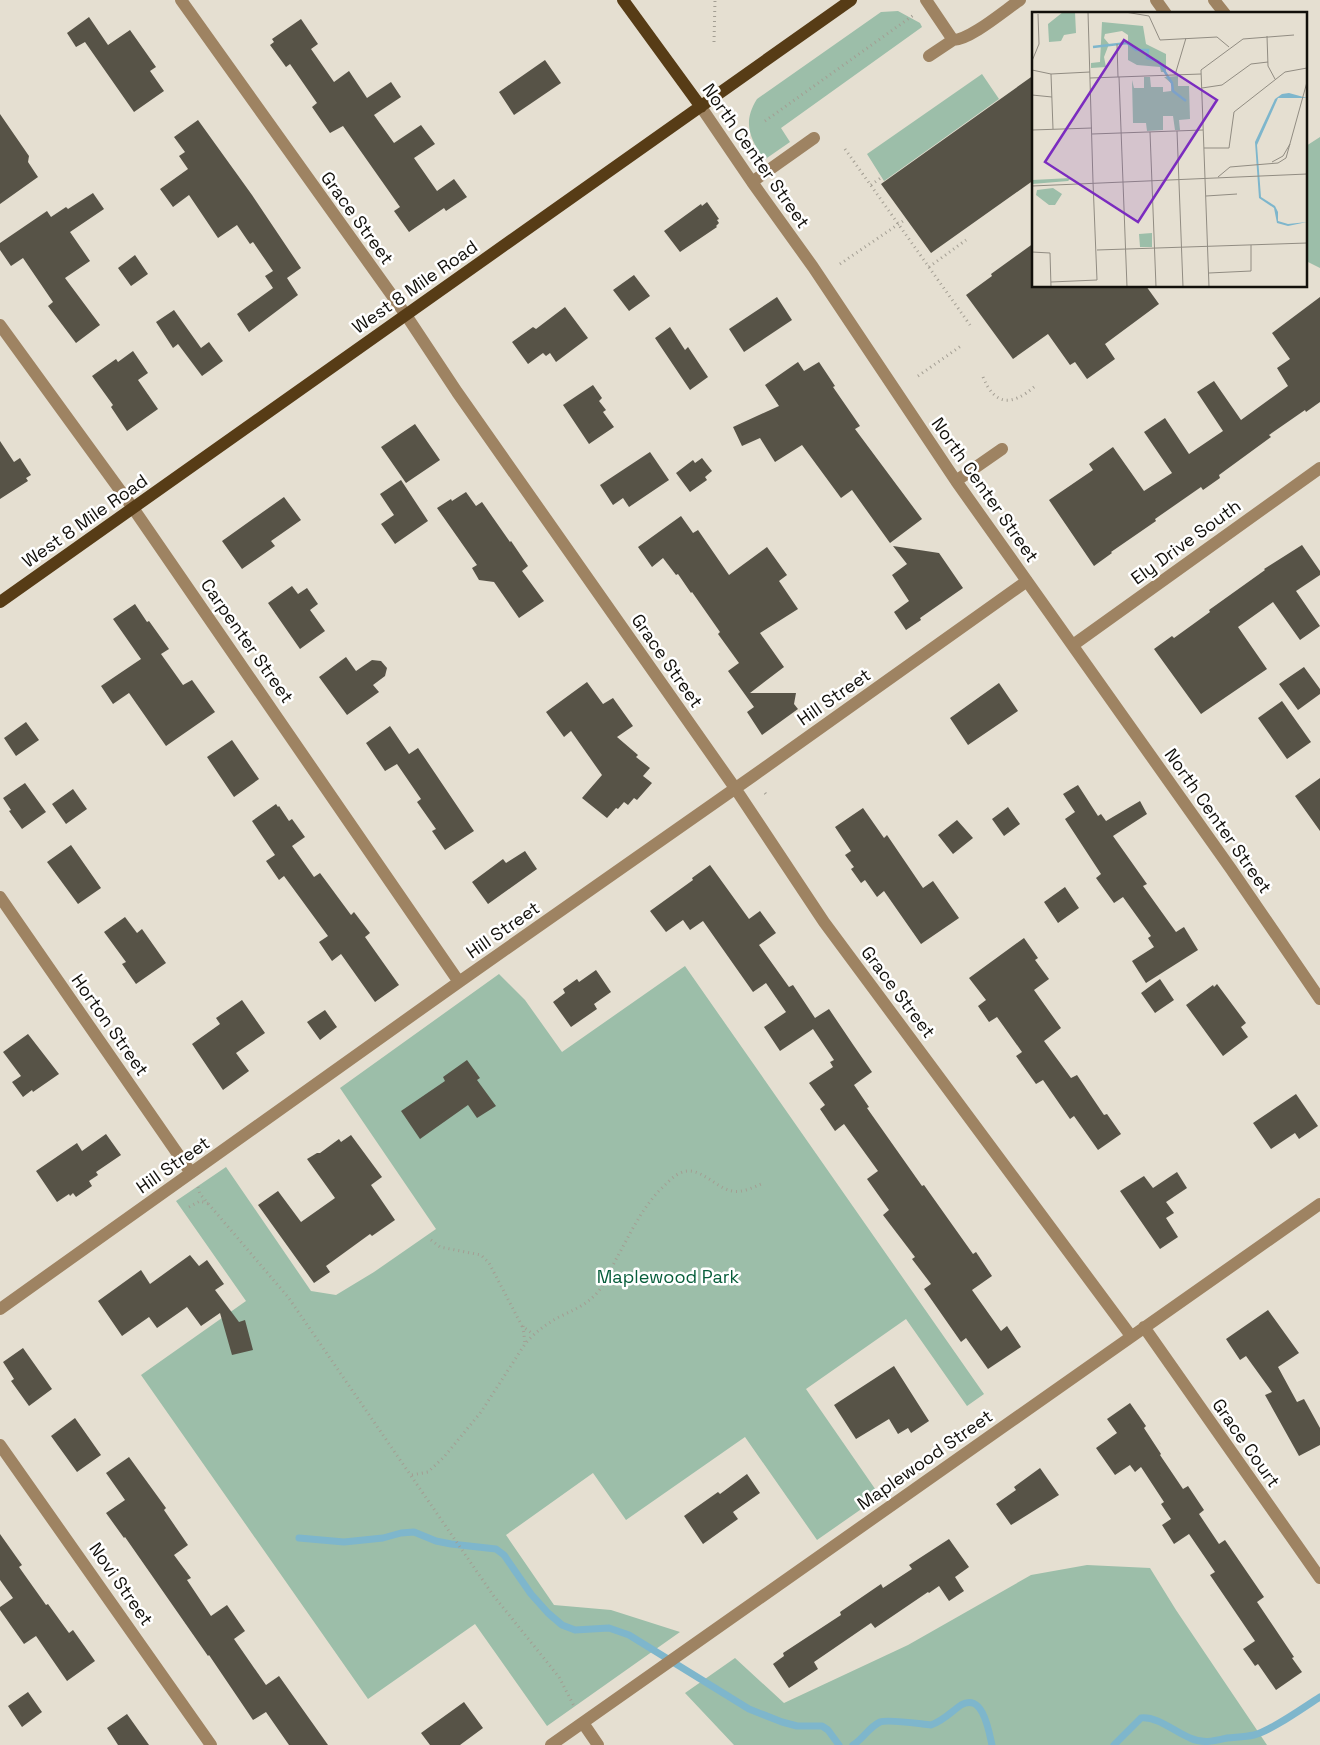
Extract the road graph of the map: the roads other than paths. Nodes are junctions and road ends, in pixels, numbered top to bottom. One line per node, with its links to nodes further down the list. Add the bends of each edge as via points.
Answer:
1 (181, 0): 15 (street, Grace Street)
2 (624, 0): 12 (main road, North Center Street)
3 (851, 0): 12 (main road, West 8 Mile Road)
4 (926, 0): 10 (street)
5 (1020, 0): 10 (street, via 968,35)
6 (1156, 0): 8 (street)
7 (1214, 0): 9 (street)
8 (1165, 12)
9 (1223, 12)
10 (953, 40): 11 (street)
11 (929, 56)
12 (701, 107): 14 (street, North Center Street); 15 (main road, West 8 Mile Road)
13 (814, 138): 14 (street)
14 (752, 182): 19 (street, North Center Street)
15 (406, 315): 20 (main road, West 8 Mile Road); 24 (street, Grace Street)
16 (0, 325): 20 (street, Carpenter Street)
17 (1002, 449): 19 (street)
18 (1320, 468): 23 (street, Ely Drive South)
19 (956, 481): 21 (street, North Center Street)
20 (133, 508): 22 (main road, West 8 Mile Road); 26 (street, Carpenter Street)
21 (1027, 581): 23 (street, North Center Street); 24 (street, Hill Street)
22 (0, 602)
23 (1073, 645): 27 (street, North Center Street)
24 (736, 788): 26 (street, Hill Street); 32 (street, Grace Street, via 824,922)
25 (0, 897): 28 (street, Horton Street)
26 (460, 982): 28 (street, Hill Street)
27 (1320, 999)
28 (192, 1173): 30 (street, Hill Street)
29 (1320, 1204): 31 (street, Maplewood Street)
30 (0, 1309)
31 (1144, 1327): 32 (street, Maplewood Street); 34 (street, Grace Court)
32 (1131, 1336): 35 (street, Maplewood Street)
33 (0, 1445): 36 (street, Novi Street)
34 (1320, 1578)
35 (583, 1723): 37 (street, Maplewood Street); 38 (street)
36 (211, 1745)
37 (551, 1745)
38 (598, 1745)

